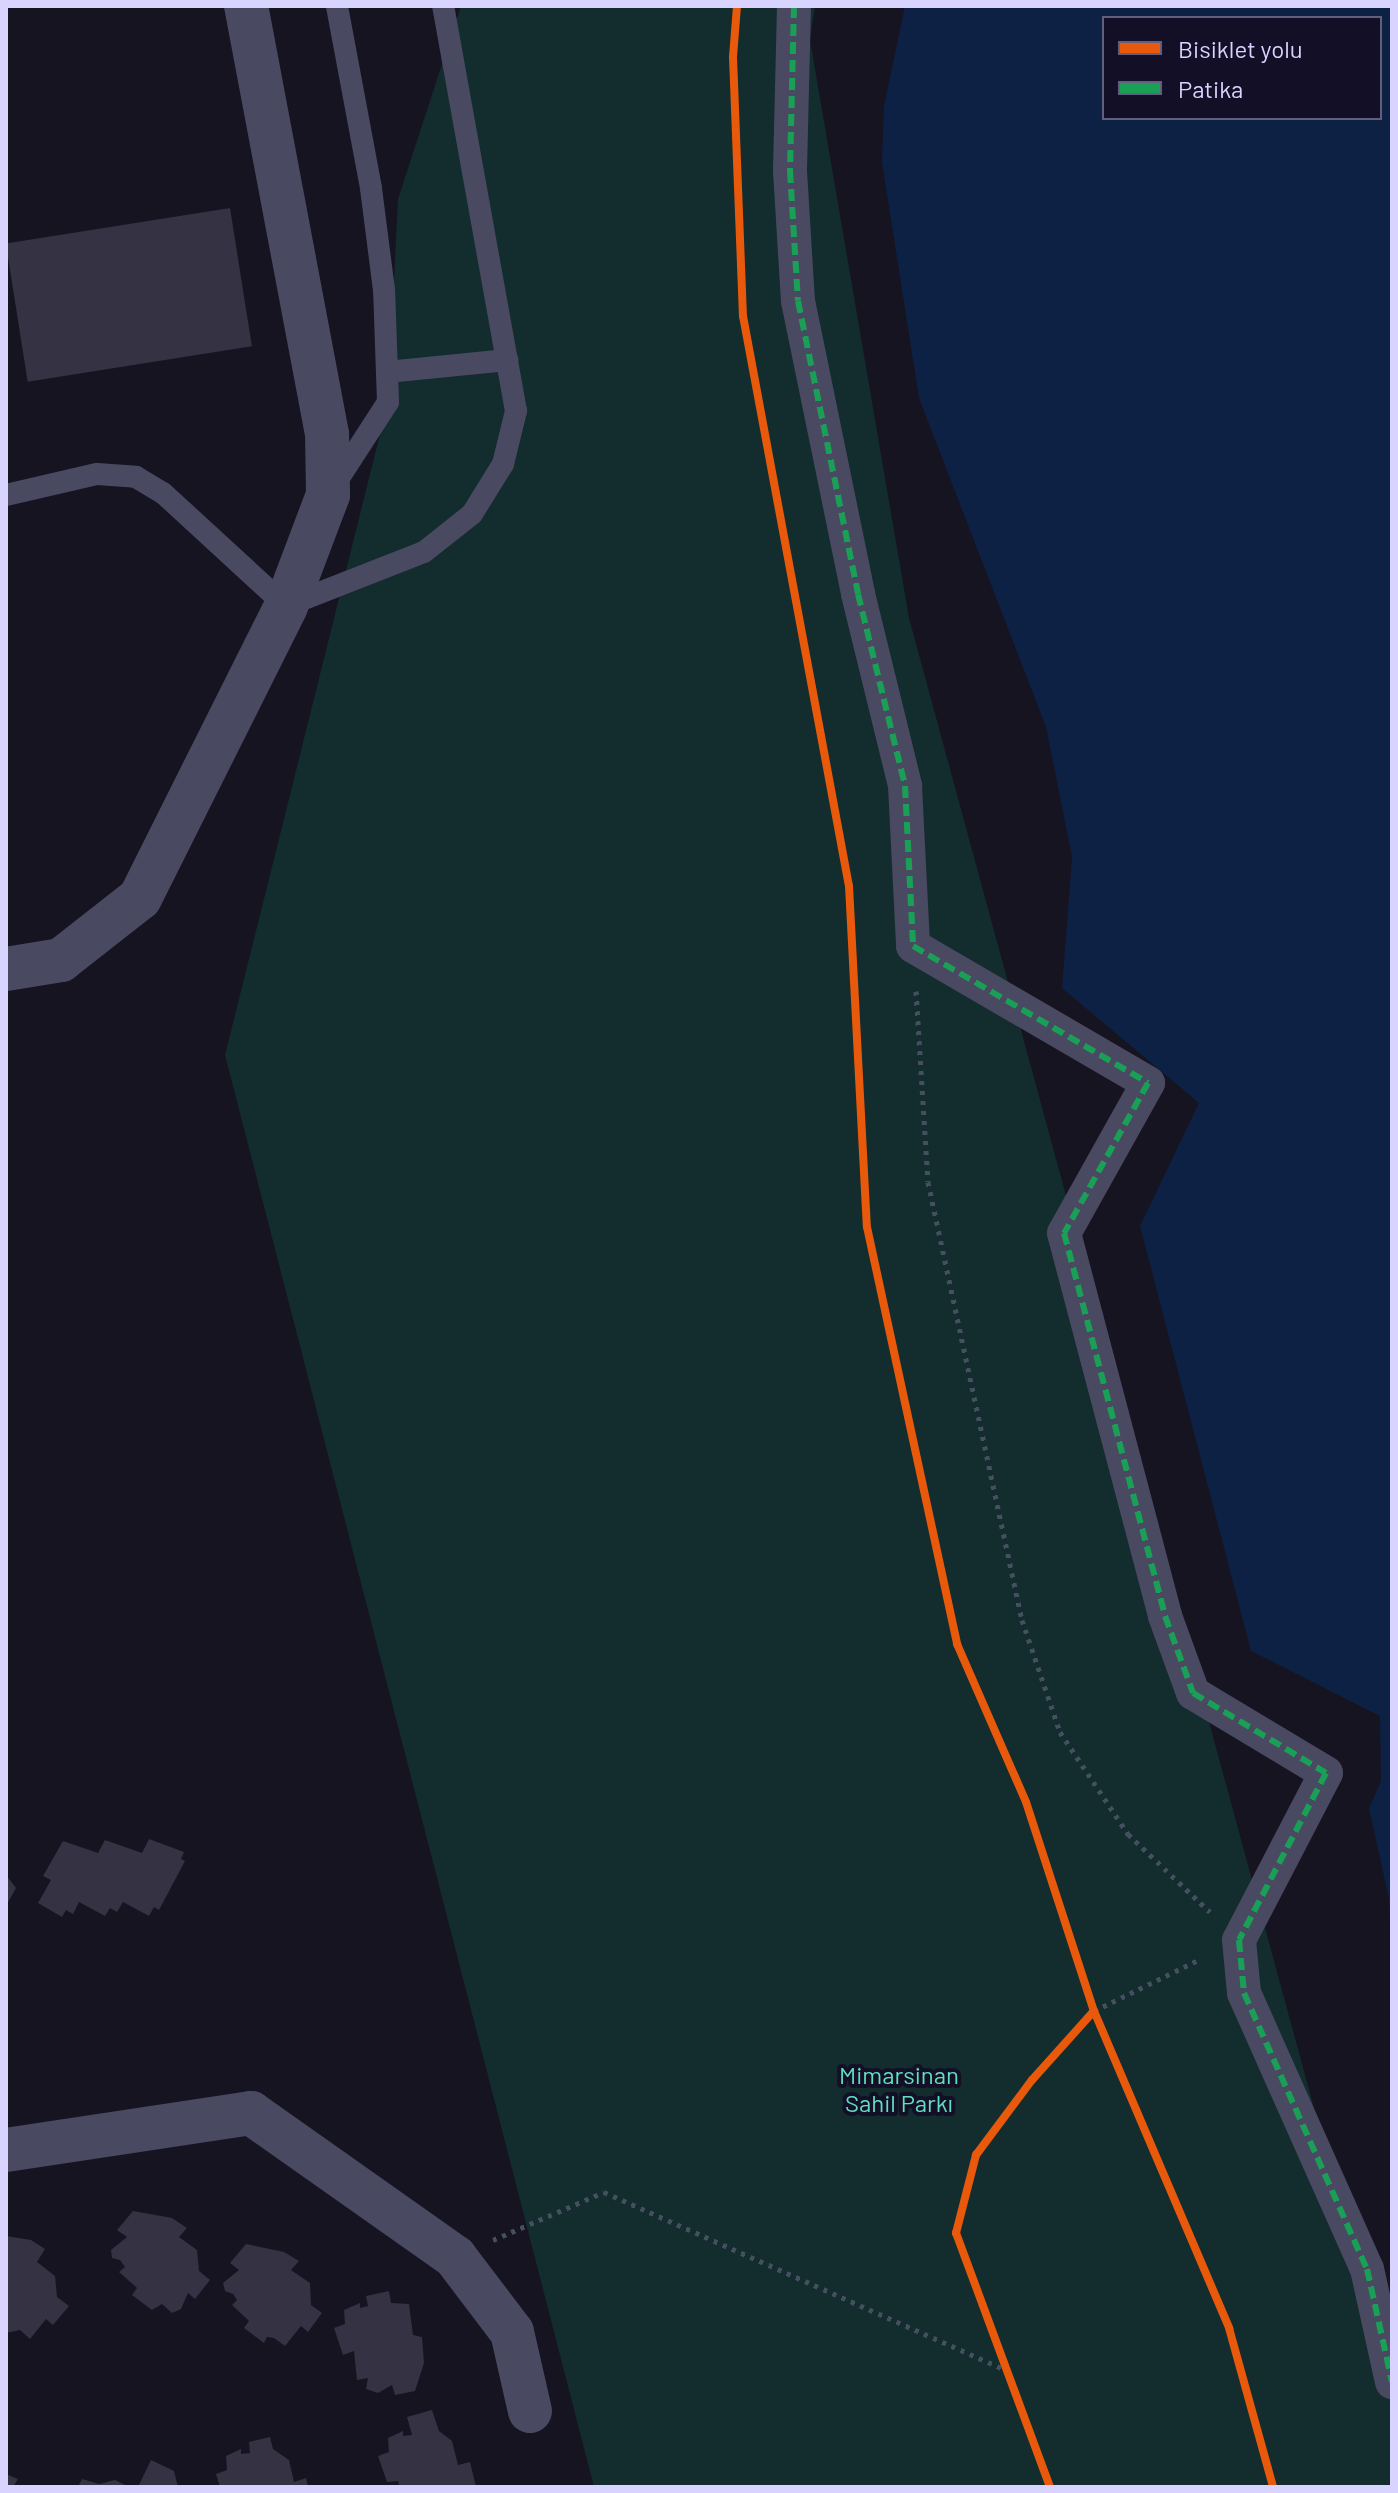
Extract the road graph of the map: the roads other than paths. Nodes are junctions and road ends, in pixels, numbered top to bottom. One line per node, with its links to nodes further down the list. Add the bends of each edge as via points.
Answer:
1 (246, 6): 8 (street, via 327,434)
2 (337, 6): 6 (lane, via 371,188 384,290)
3 (443, 6): 5 (lane)
4 (794, 6): 12 (street, via 790,171 798,301 858,594 905,786 913,946 1148,1083 1064,1233 1165,1616 1193,1693 1326,1773 1239,1940 1244,1993 1367,2269)
5 (507, 360): 6 (lane); 9 (lane, via 516,411 512,438 472,514 424,552)
6 (387, 372): 8 (lane, via 388,402)
7 (6, 495): 9 (lane, via 97,474 136,477 163,493)
8 (328, 495): 9 (street)
9 (286, 606): 10 (street, via 140,898 61,960)
10 (6, 969)
11 (6, 2150): 13 (street, via 251,2113 455,2257 512,2332)
12 (1392, 2382)
13 (530, 2411)

